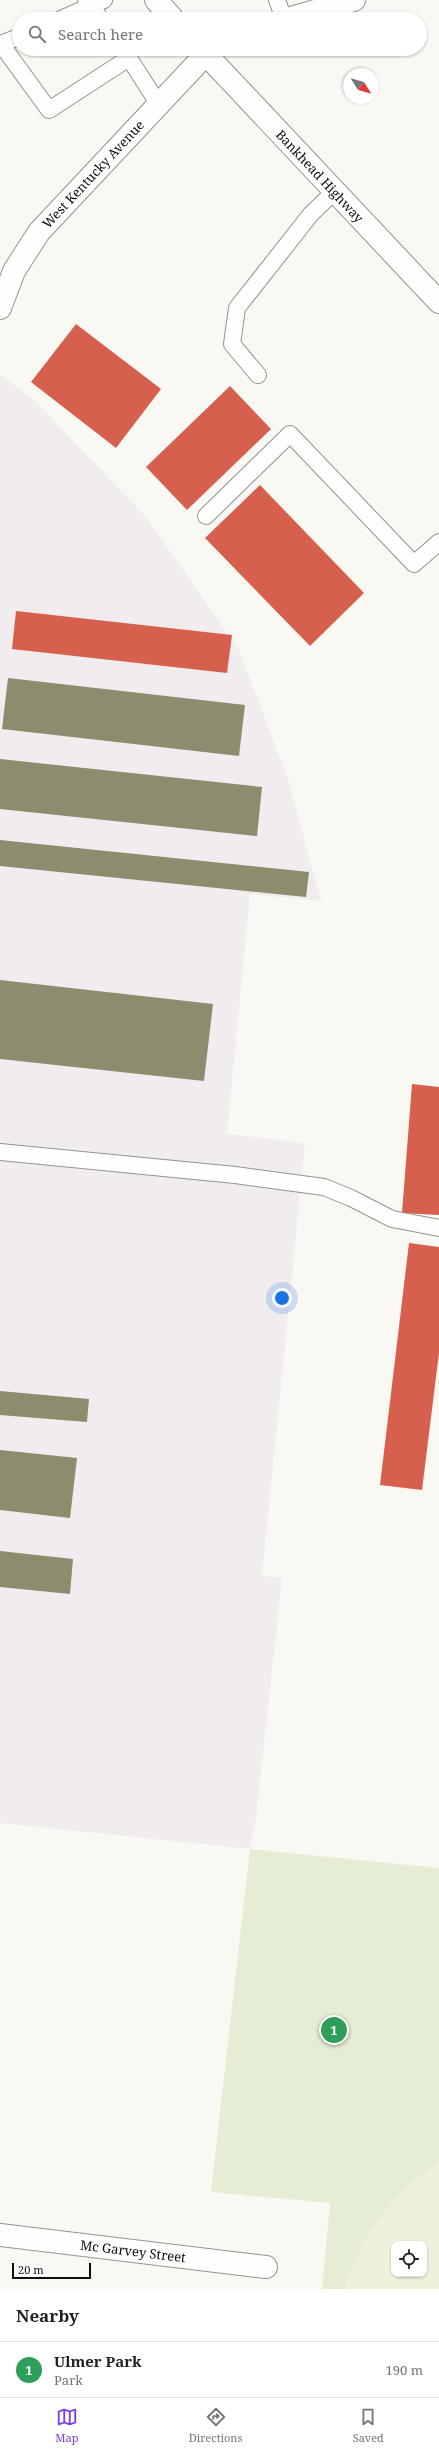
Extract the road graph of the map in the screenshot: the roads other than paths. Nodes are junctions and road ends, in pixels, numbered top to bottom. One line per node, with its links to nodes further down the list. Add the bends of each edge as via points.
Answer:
1 (156, 0): 6 (street)
2 (277, 0): 7 (lane)
3 (354, 0): 8 (street)
4 (96, 6): 5 (lane)
5 (80, 12)
6 (167, 12)
7 (283, 12)
8 (311, 12)
9 (12, 39): 10 (lane)
10 (0, 44): 11 (lane, via 49,110)
11 (123, 56)
12 (127, 56): 15 (lane)
13 (204, 56): 15 (street, West Kentucky Avenue)
14 (214, 56): 16 (street, Bankhead Highway)
15 (159, 105): 18 (street, West Kentucky Avenue, via 39,232 14,271)
16 (335, 191): 17 (street, Bankhead Highway); 19 (lane, via 311,214 237,308 232,344)
17 (439, 302)
18 (0, 308)
19 (258, 375)
20 (206, 516): 21 (lane, via 290,434 414,564)
21 (439, 542)
22 (0, 1152): 23 (lane, via 235,1175 324,1187 392,1219)
23 (439, 1228)
24 (0, 2235): 25 (street, Mc Garvey Street)
25 (266, 2266)

